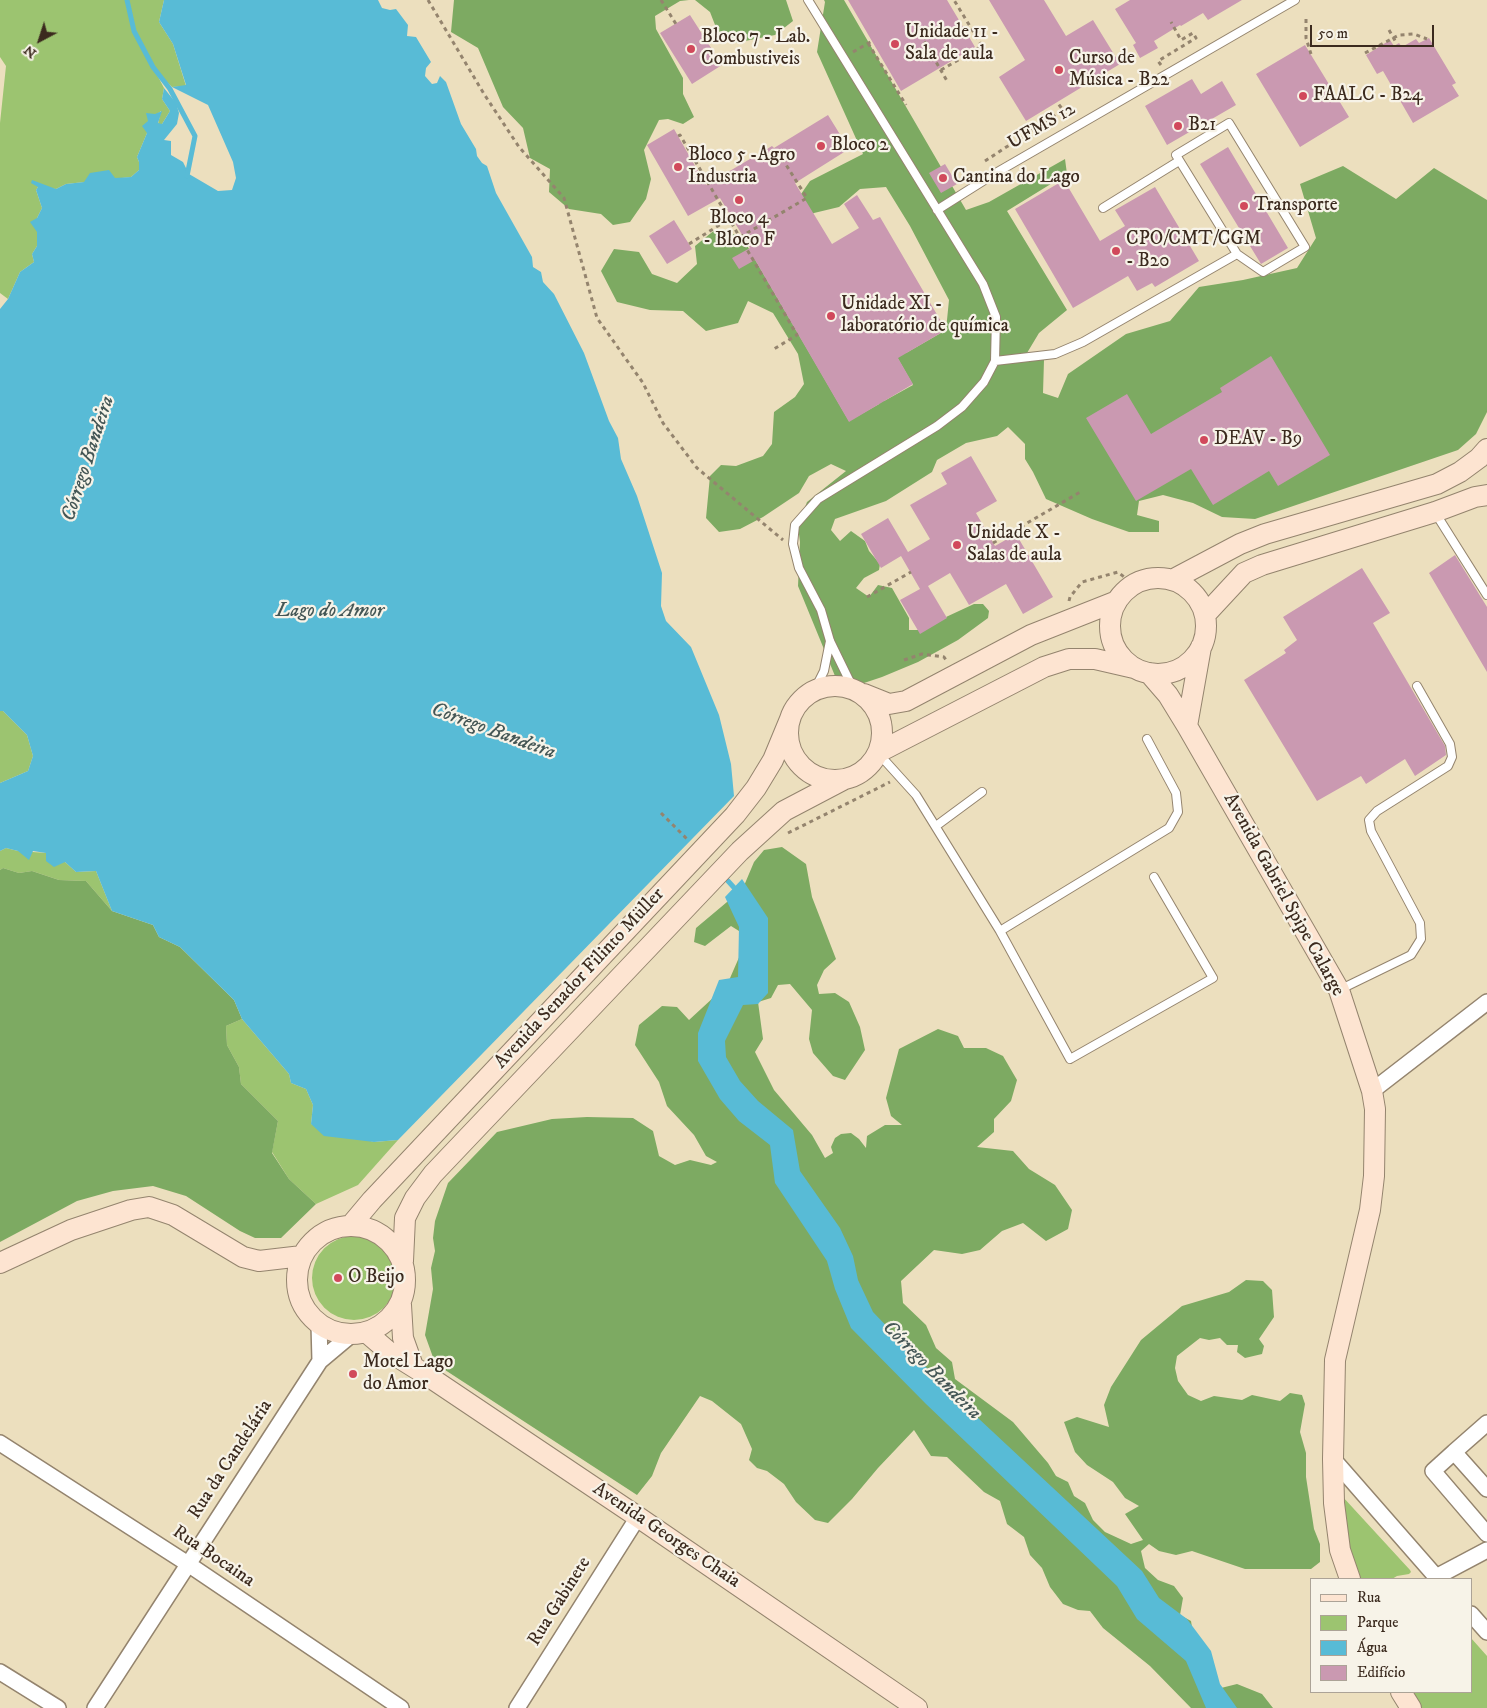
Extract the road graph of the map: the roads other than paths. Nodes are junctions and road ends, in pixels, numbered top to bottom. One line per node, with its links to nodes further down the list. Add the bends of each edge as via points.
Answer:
1 (808, 0): 5 (lane)
2 (1295, 0): 5 (lane, UFMS 12)
3 (1179, 161): 4 (lane); 6 (lane); 6 (lane, via 1176,155 1229,123 1305,247 1263,272)
4 (1103, 208)
5 (937, 210): 7 (lane, via 982,284 996,317)
6 (1237, 254): 7 (lane, via 1083,342 1055,354)
7 (995, 361): 15 (lane, via 984,382 962,407 937,426 818,499 794,525 792,544 799,568 821,610)
8 (1487, 449): 11 (main road, via 1460,472 1438,484 1265,534)
9 (1487, 495): 10 (main road)
10 (1435, 512): 12 (lane); 14 (main road, via 1244,573)
11 (1172, 580): 13 (main road, via 1156,578 1141,581 1127,589); 14 (main road, via 1187,588)
12 (1487, 595)
13 (1117, 601): 17 (main road, via 1111,615 1114,645 1122,658); 20 (main road, via 1032,635 906,701 889,704)
14 (1205, 615): 16 (main road, via 1206,632)
15 (830, 641): 19 (lane, via 824,671); 20 (lane)
16 (1201, 647): 17 (main road, via 1192,660 1179,669 1164,674); 22 (main road)
17 (1141, 670): 22 (main road, Avenida Gabriel Spipe Calarge, via 1168,696); 24 (main road, via 1094,659 1069,659 1044,667)
18 (1417, 686): 30 (lane, via 1450,744 1452,757 1448,766 1377,811 1369,820 1371,831 1420,923 1421,938 1412,955)
19 (814, 690): 20 (main road, via 839,686); 21 (main road, via 795,708)
20 (857, 691): 24 (main road, via 869,700 882,724 883,738)
21 (790, 719): 25 (main road, via 788,735 800,764 812,774); 33 (main road, Avenida Senador Filinto Müller, via 773,760 735,815)
22 (1187, 726): 30 (main road, Avenida Gabriel Spipe Calarge)
23 (1147, 739): 29 (lane, via 1176,793 1178,812 1169,828)
24 (878, 753): 25 (main road, via 858,775); 27 (lane, via 916,794)
25 (843, 780): 35 (main road, Avenida Senador Filinto Müller, via 784,811 740,851 434,1174 415,1198 405,1218)
26 (982, 792): 27 (lane)
27 (936, 826): 29 (lane)
28 (1154, 877): 29 (lane, via 1214,978 1070,1059)
29 (1000, 931)
30 (1339, 990): 32 (main road, Avenida Gabriel Spipe Calarge)
31 (1487, 1002): 32 (street)
32 (1372, 1091): 45 (main road, Avenida Gabriel Spipe Calarge, via 1375,1109 1374,1176 1370,1210 1335,1360)
33 (351, 1225): 34 (main road, via 322,1234); 35 (main road, via 382,1235)
34 (302, 1256): 36 (main road, via 259,1261 243,1257 173,1215 149,1207 71,1230); 38 (main road, via 297,1285 300,1300)
35 (403, 1261): 37 (main road, via 406,1291)
36 (0, 1263)
37 (401, 1305): 39 (main road, via 387,1323); 41 (main road, via 403,1338)
38 (319, 1324): 39 (main road, via 334,1332); 40 (street)
39 (359, 1334): 40 (street, Rua da Candelária); 41 (main road, Avenida Georges Chaia)
40 (320, 1361): 50 (street, Rua da Candelária)
41 (413, 1366): 47 (main road, Avenida Georges Chaia)
42 (1487, 1423): 44 (street)
43 (0, 1443): 50 (street, Rua Bocaina)
44 (1454, 1452): 46 (street); 48 (street, via 1433,1470)
45 (1332, 1459): 51 (main road, Avenida Gabriel Spipe Calarge, via 1340,1550); 52 (street)
46 (1487, 1489)
47 (638, 1517): 60 (street, Rua Gabinete); 61 (main road, Avenida Georges Chaia)
48 (1487, 1534)
49 (1487, 1550): 52 (street)
50 (188, 1564): 58 (street, Rua da Candelária); 59 (street, Rua Bocaina)
51 (1350, 1578)
52 (1437, 1578)
53 (1472, 1615): 54 (street)
54 (1487, 1632)
55 (0, 1672): 57 (street)
56 (1402, 1693): 62 (main road)
57 (58, 1708)
58 (95, 1708)
59 (401, 1708)
60 (517, 1708)
61 (918, 1708)
62 (1411, 1708)

